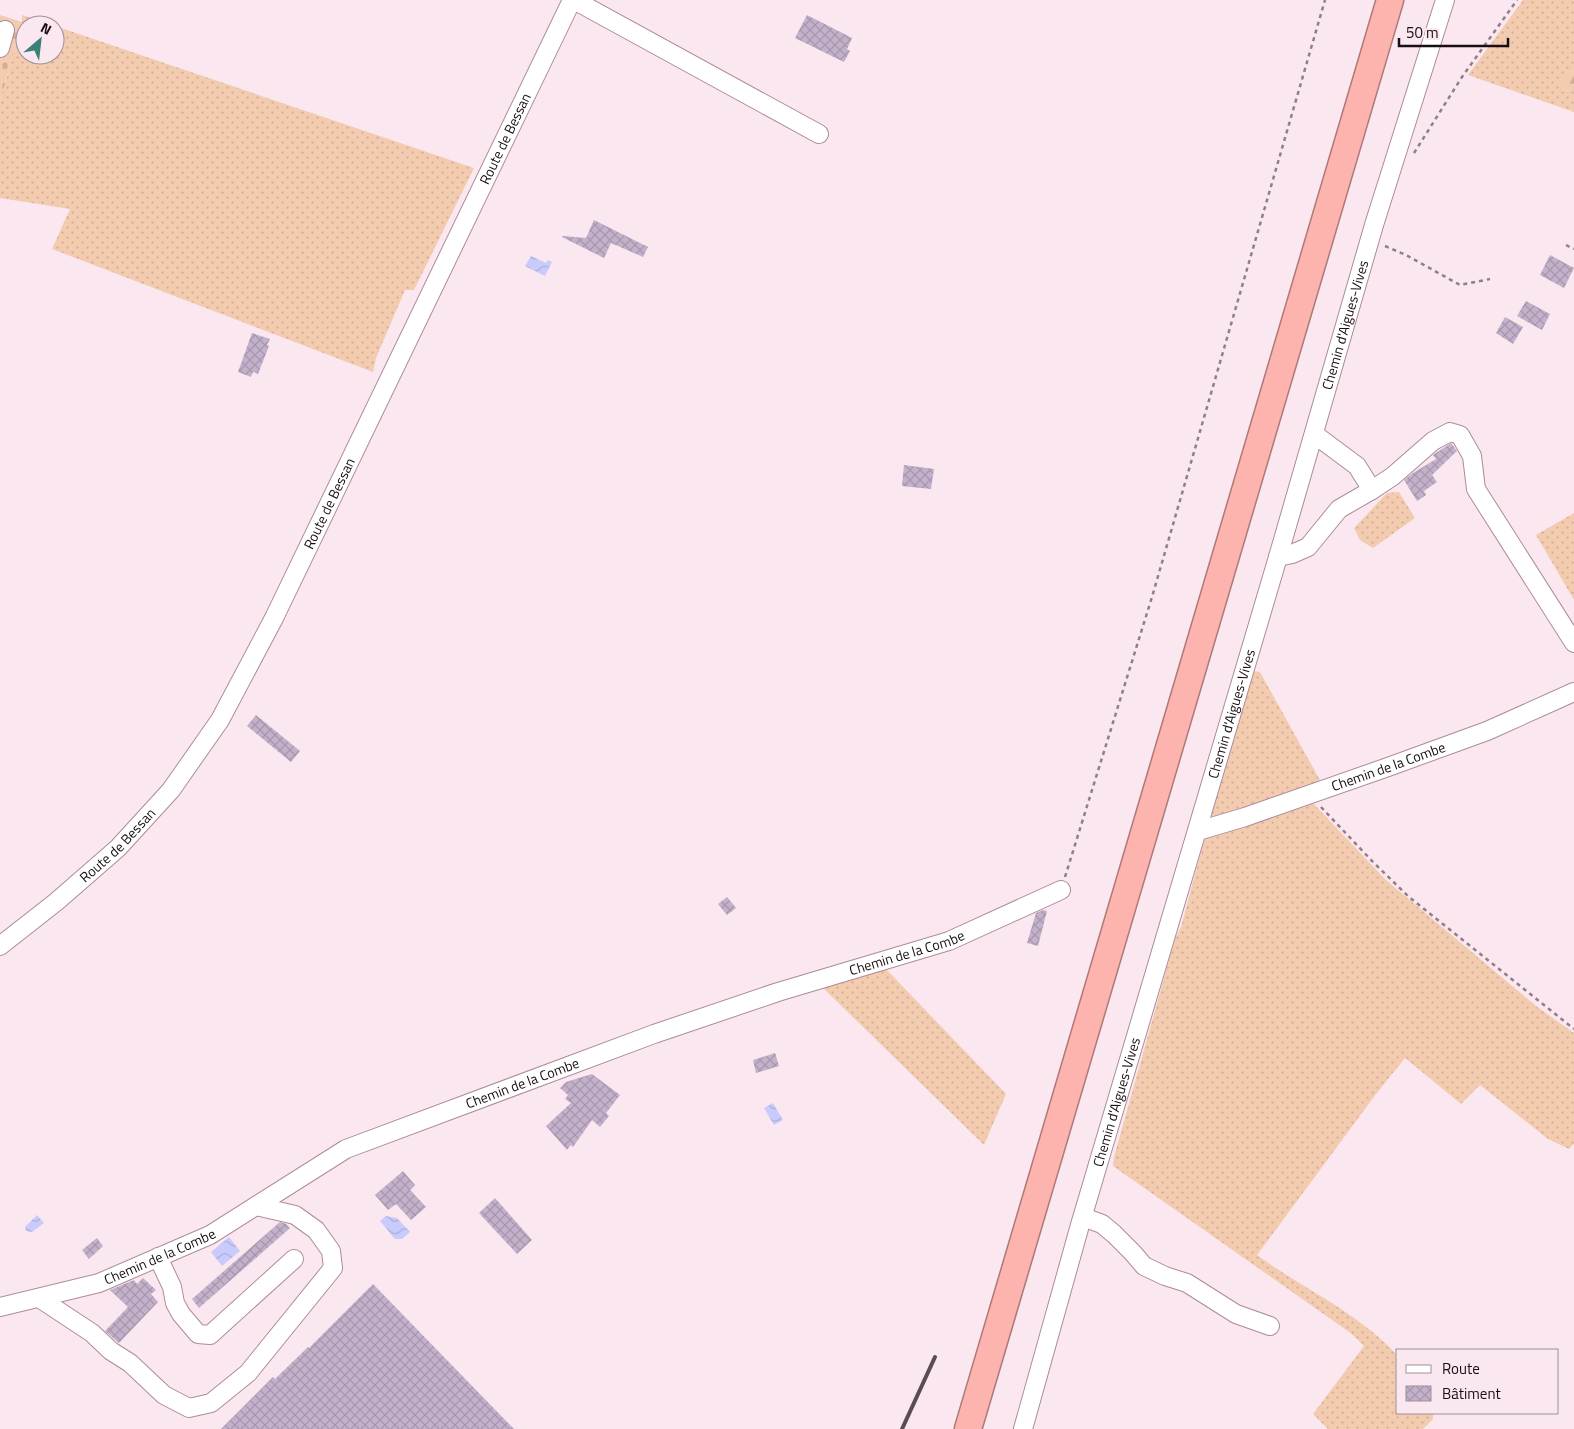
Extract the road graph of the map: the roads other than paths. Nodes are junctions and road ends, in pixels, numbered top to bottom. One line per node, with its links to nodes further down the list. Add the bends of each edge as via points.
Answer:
1 (573, 0): 6 (street); 14 (street, Route de Bessan, via 274,618 220,720 171,790 118,848)
2 (1390, 0): 22 (highway)
3 (1445, 0): 7 (street, Chemin d'Aigues-Vives, via 1369,243)
4 (7, 31): 5 (street)
5 (0, 48)
6 (819, 134)
7 (1314, 434): 8 (street, via 1358,466); 9 (street, Chemin d'Aigues-Vives)
8 (1372, 490): 9 (street, via 1339,509 1308,547); 10 (street, via 1394,476 1433,441 1450,432 1460,435 1472,456 1476,489)
9 (1278, 557): 12 (street, Chemin d'Aigues-Vives)
10 (1574, 643)
11 (1574, 692): 12 (street, Chemin de la Combe, via 1487,730)
12 (1198, 831): 16 (street, Chemin d'Aigues-Vives)
13 (1061, 890): 15 (street, Chemin de la Combe, via 949,941 778,992 654,1034 346,1149)
14 (0, 946)
15 (256, 1206): 17 (street, Chemin de la Combe, via 210,1235); 19 (street, via 296,1215 316,1230 331,1251 332,1268 248,1373 211,1403 189,1408 164,1395 92,1333)
16 (1083, 1217): 21 (street, via 1102,1224 1144,1266 1187,1283 1236,1314); 23 (street, Chemin d'Aigues-Vives)
17 (158, 1257): 18 (street, via 181,1314 198,1334 210,1335); 19 (street, Chemin de la Combe, via 99,1283)
18 (294, 1260)
19 (39, 1298): 20 (street, Chemin de la Combe)
20 (0, 1307)
21 (1270, 1326)
22 (968, 1429)
23 (1023, 1429)

